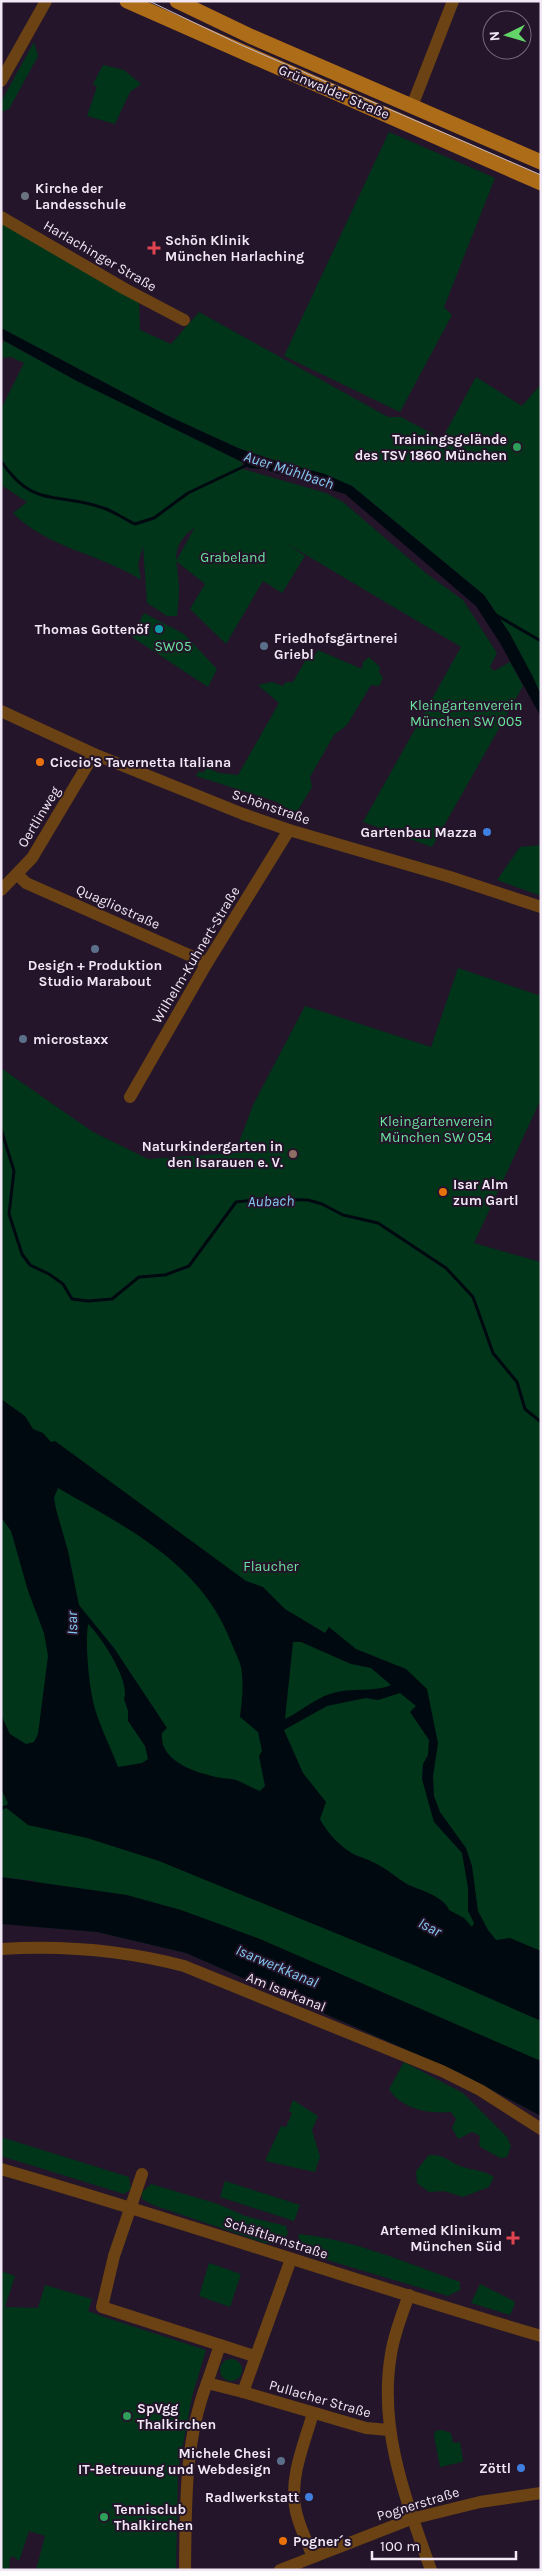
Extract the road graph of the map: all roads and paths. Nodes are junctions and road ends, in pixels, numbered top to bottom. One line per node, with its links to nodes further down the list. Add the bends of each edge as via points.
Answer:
1 (46, 1): 5 (street)
2 (127, 1): 8 (main road, Grünwalder Straße)
3 (176, 1): 6 (main road, Grünwalder Straße)
4 (453, 1): 6 (street)
5 (1, 81)
6 (412, 106): 7 (main road, Grünwalder Straße)
7 (541, 162)
8 (541, 183)
9 (1, 217): 10 (street, Harlachinger Straße)
10 (184, 320)
11 (1, 711): 12 (street, Schönstraße)
12 (94, 754): 13 (street, Schönstraße); 14 (street, Oertlinweg, via 46,837)
13 (290, 830): 16 (street, Schönstraße, via 442,874); 17 (street, Wilhelm-Kuhnert-Straße)
14 (18, 875): 15 (street, Oertlinweg); 17 (street, Quagliostraße, via 26,883)
15 (1, 890)
16 (541, 907)
17 (208, 963): 18 (street, Wilhelm-Kuhnert-Straße)
18 (130, 1097)
19 (1, 1949): 20 (street, Am Isarkanal, via 97,1949 146,1956 184,1966 442,2070)
20 (541, 2129)
21 (1, 2168): 23 (street, Schäftlarnstraße)
22 (142, 2174): 23 (street)
23 (130, 2206): 24 (street, Schäftlarnstraße); 27 (street, via 102,2307)
24 (291, 2259): 25 (street, Schäftlarnstraße); 28 (street)
25 (409, 2295): 26 (street, Schäftlarnstraße); 32 (street, via 391,2354 387,2391)
26 (541, 2336)
27 (220, 2345): 28 (street); 29 (street)
28 (254, 2356): 30 (street)
29 (207, 2383): 30 (street, Pullacher Straße); 36 (street, via 198,2410 188,2476)
30 (242, 2392): 31 (street, Pullacher Straße)
31 (313, 2413): 32 (street, Pullacher Straße, via 366,2428); 35 (street, via 297,2468 294,2496 297,2516)
32 (389, 2430): 34 (street)
33 (541, 2493): 34 (street, Pognerstraße, via 480,2502)
34 (412, 2519): 35 (street, Pognerstraße); 38 (street)
35 (313, 2557): 37 (street, Pognerstraße)
36 (185, 2570)
37 (280, 2570)
38 (431, 2570)

